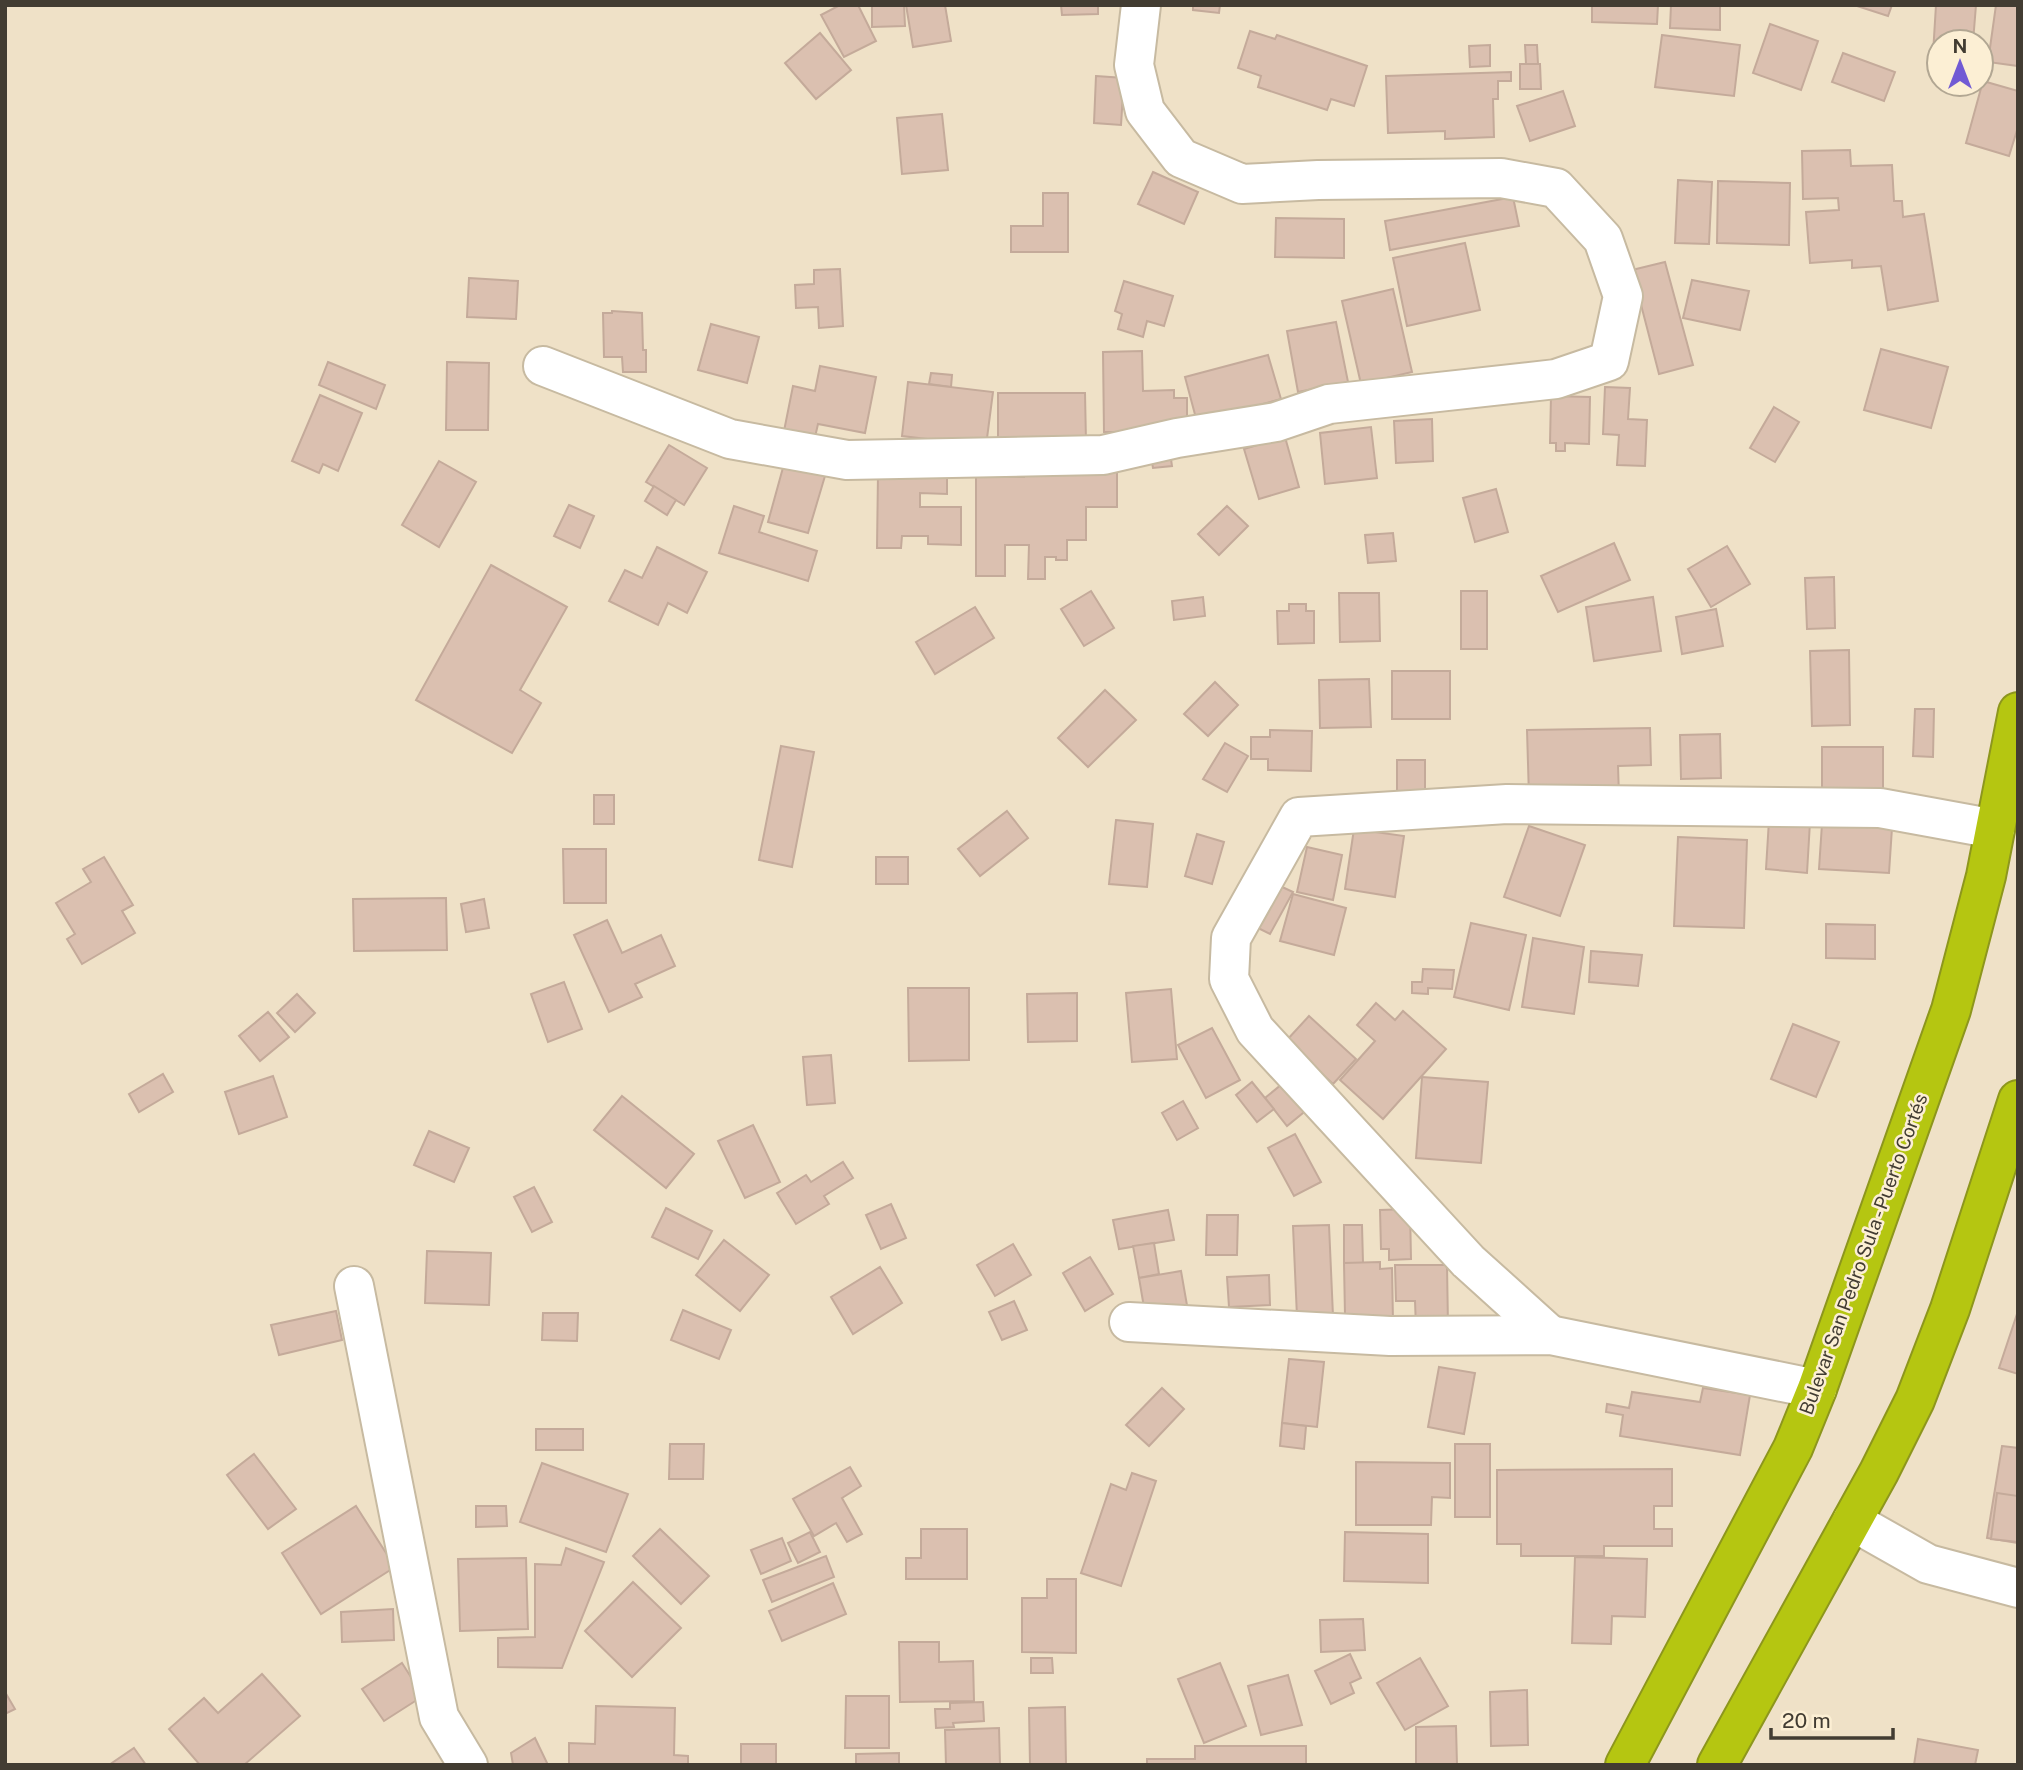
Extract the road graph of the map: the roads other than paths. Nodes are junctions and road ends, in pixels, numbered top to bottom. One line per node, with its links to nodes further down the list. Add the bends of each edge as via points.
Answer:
1 (1141, 5): 2 (street, via 1134,65 1145,111 1181,158 1242,184 1501,178 1556,188 1603,239 1623,296 1609,361 1556,379 1329,404 1276,422 1103,455 847,460 730,439)
2 (543, 366)
3 (2018, 712): 4 (highway, Bulevar San Pedro Sula - Puerto Cortés)
4 (1995, 829): 8 (street, via 1880,808 1507,804 1299,817 1231,938 1229,979 1255,1030 1468,1261); 9 (highway, Bulevar San Pedro Sula - Puerto Cortés, via 1951,1010)
5 (2018, 1100): 10 (highway, via 1950,1309 1914,1400)
6 (354, 1286): 12 (street, via 439,1717)
7 (1129, 1322): 8 (street, via 1390,1336)
8 (1550, 1335): 9 (street)
9 (1817, 1389): 13 (highway, Bulevar San Pedro Sula - Puerto Cortés, via 1793,1448)
10 (1852, 1521): 11 (street, via 1928,1564); 14 (highway)
11 (2018, 1588)
12 (468, 1765)
13 (1625, 1765)
14 (1717, 1765)

